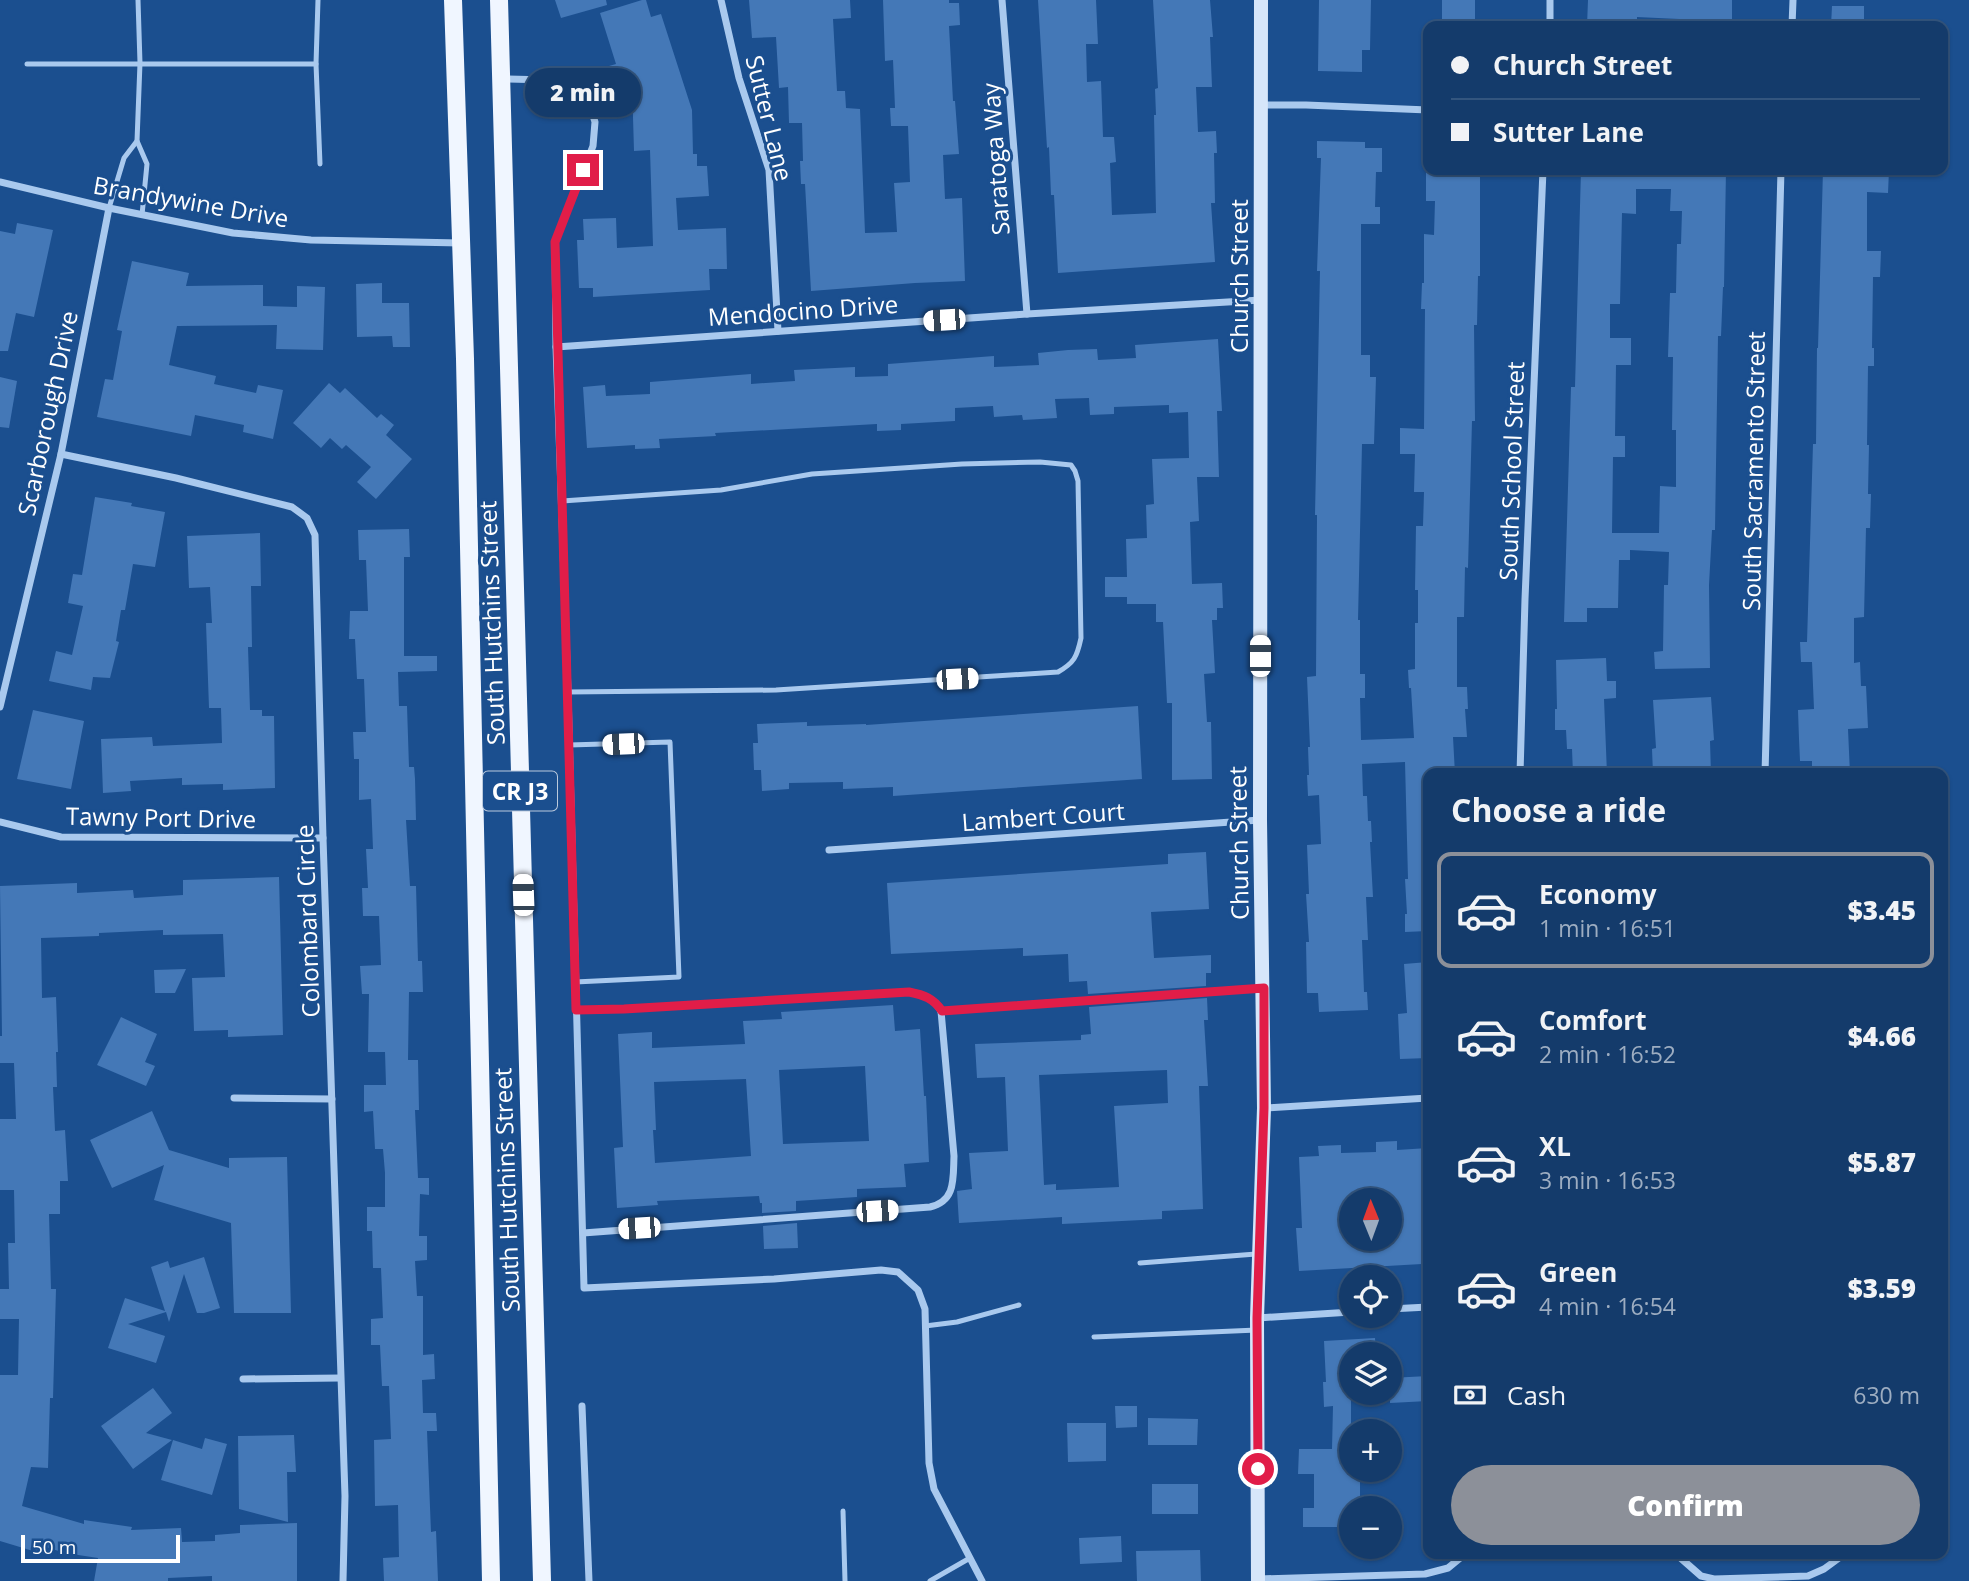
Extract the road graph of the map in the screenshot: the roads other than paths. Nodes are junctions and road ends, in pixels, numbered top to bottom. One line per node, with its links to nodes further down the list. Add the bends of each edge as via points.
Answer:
1 (138, 0): 12 (lane)
2 (318, 0): 14 (lane)
3 (453, 0): 25 (main road, South Hutchins Street / CR J3)
4 (499, 0): 15 (main road, South Hutchins Street / CR J3)
5 (722, 0): 28 (street, Sutter Lane, via 739,78 769,170)
6 (1002, 0): 27 (street, Saratoga Way)
7 (1261, 0): 16 (street, Church Street)
8 (1550, 0): 10 (street)
9 (1793, 0): 11 (street)
10 (1550, 21)
11 (1792, 21)
12 (140, 63): 13 (lane); 14 (lane); 18 (lane)
13 (27, 64)
14 (316, 64): 19 (lane)
15 (500, 79): 29 (street, via 570,85 588,100 595,122 593,146 555,242); 70 (main road, South Hutchins Street / CR J3)
16 (1260, 105): 17 (street); 26 (street, Church Street)
17 (1423, 110)
18 (137, 141): 23 (lane, via 124,158); 24 (lane, via 147,164)
19 (320, 164)
20 (1543, 175): 35 (street, South School Street)
21 (1781, 175): 36 (street, South Sacramento Street)
22 (0, 182): 23 (street, Brandywine Drive)
23 (109, 208): 24 (street, Brandywine Drive); 30 (street, Scarborough Drive)
24 (142, 215): 25 (street, Brandywine Drive, via 233,233 311,240)
25 (461, 243): 69 (main road, South Hutchins Street / CR J3)
26 (1261, 300): 27 (street, Mendocino Drive); 37 (street, Church Street)
27 (1027, 314): 28 (street, Mendocino Drive)
28 (778, 331): 29 (street, Mendocino Drive)
29 (556, 347): 31 (street)
30 (61, 454): 33 (street, Scarborough Drive); 39 (street, Colombard Circle, via 292,507 307,518 315,535)
31 (562, 501): 32 (street); 32 (lane, via 721,490 812,474 975,464 1070,465 1078,481 1081,638 1071,665 1058,672 776,690)
32 (568, 692): 34 (street)
33 (0, 706)
34 (569, 744): 41 (street); 41 (lane, via 670,742 679,977)
35 (1520, 768)
36 (1765, 768)
37 (1259, 820): 40 (street, Lambert Court); 42 (street, Church Street)
38 (0, 822): 39 (street, Tawny Port Drive, via 61,837)
39 (323, 838): 47 (street, Colombard Circle)
40 (829, 850)
41 (575, 982): 43 (street)
42 (1264, 988): 44 (street); 48 (street, Church Street)
43 (576, 1010): 44 (street, via 909,992 925,995); 49 (street)
44 (942, 1011): 49 (street, via 954,1175 941,1205)
45 (234, 1098): 47 (street)
46 (1423, 1098): 48 (street)
47 (332, 1099): 60 (street, Colombard Circle)
48 (1264, 1108): 50 (street, Church Street)
49 (583, 1233): 57 (street, via 584,1288 881,1270 898,1272 918,1290)
50 (1259, 1254): 51 (lane); 56 (street, Church Street)
51 (1140, 1263)
52 (1019, 1305): 57 (lane)
53 (1423, 1307): 54 (street)
54 (1402, 1309)
55 (1339, 1314): 56 (street)
56 (1257, 1324): 58 (lane); 67 (street, Church Street)
57 (925, 1326): 63 (street, via 933,1489)
58 (1094, 1337)
59 (243, 1378): 60 (street)
60 (341, 1378): 68 (street, Colombard Circle)
61 (582, 1406): 71 (street)
62 (843, 1511): 72 (lane)
63 (970, 1558): 73 (lane); 74 (street)
64 (1459, 1559): 67 (street, via 1448,1568 1425,1574)
65 (1682, 1559): 66 (street, via 1701,1576 1714,1579 1808,1576)
66 (1835, 1559)
67 (1258, 1580)
68 (343, 1581)
69 (491, 1581)
70 (542, 1581)
71 (589, 1581)
72 (845, 1581)
73 (930, 1581)
74 (982, 1581)

